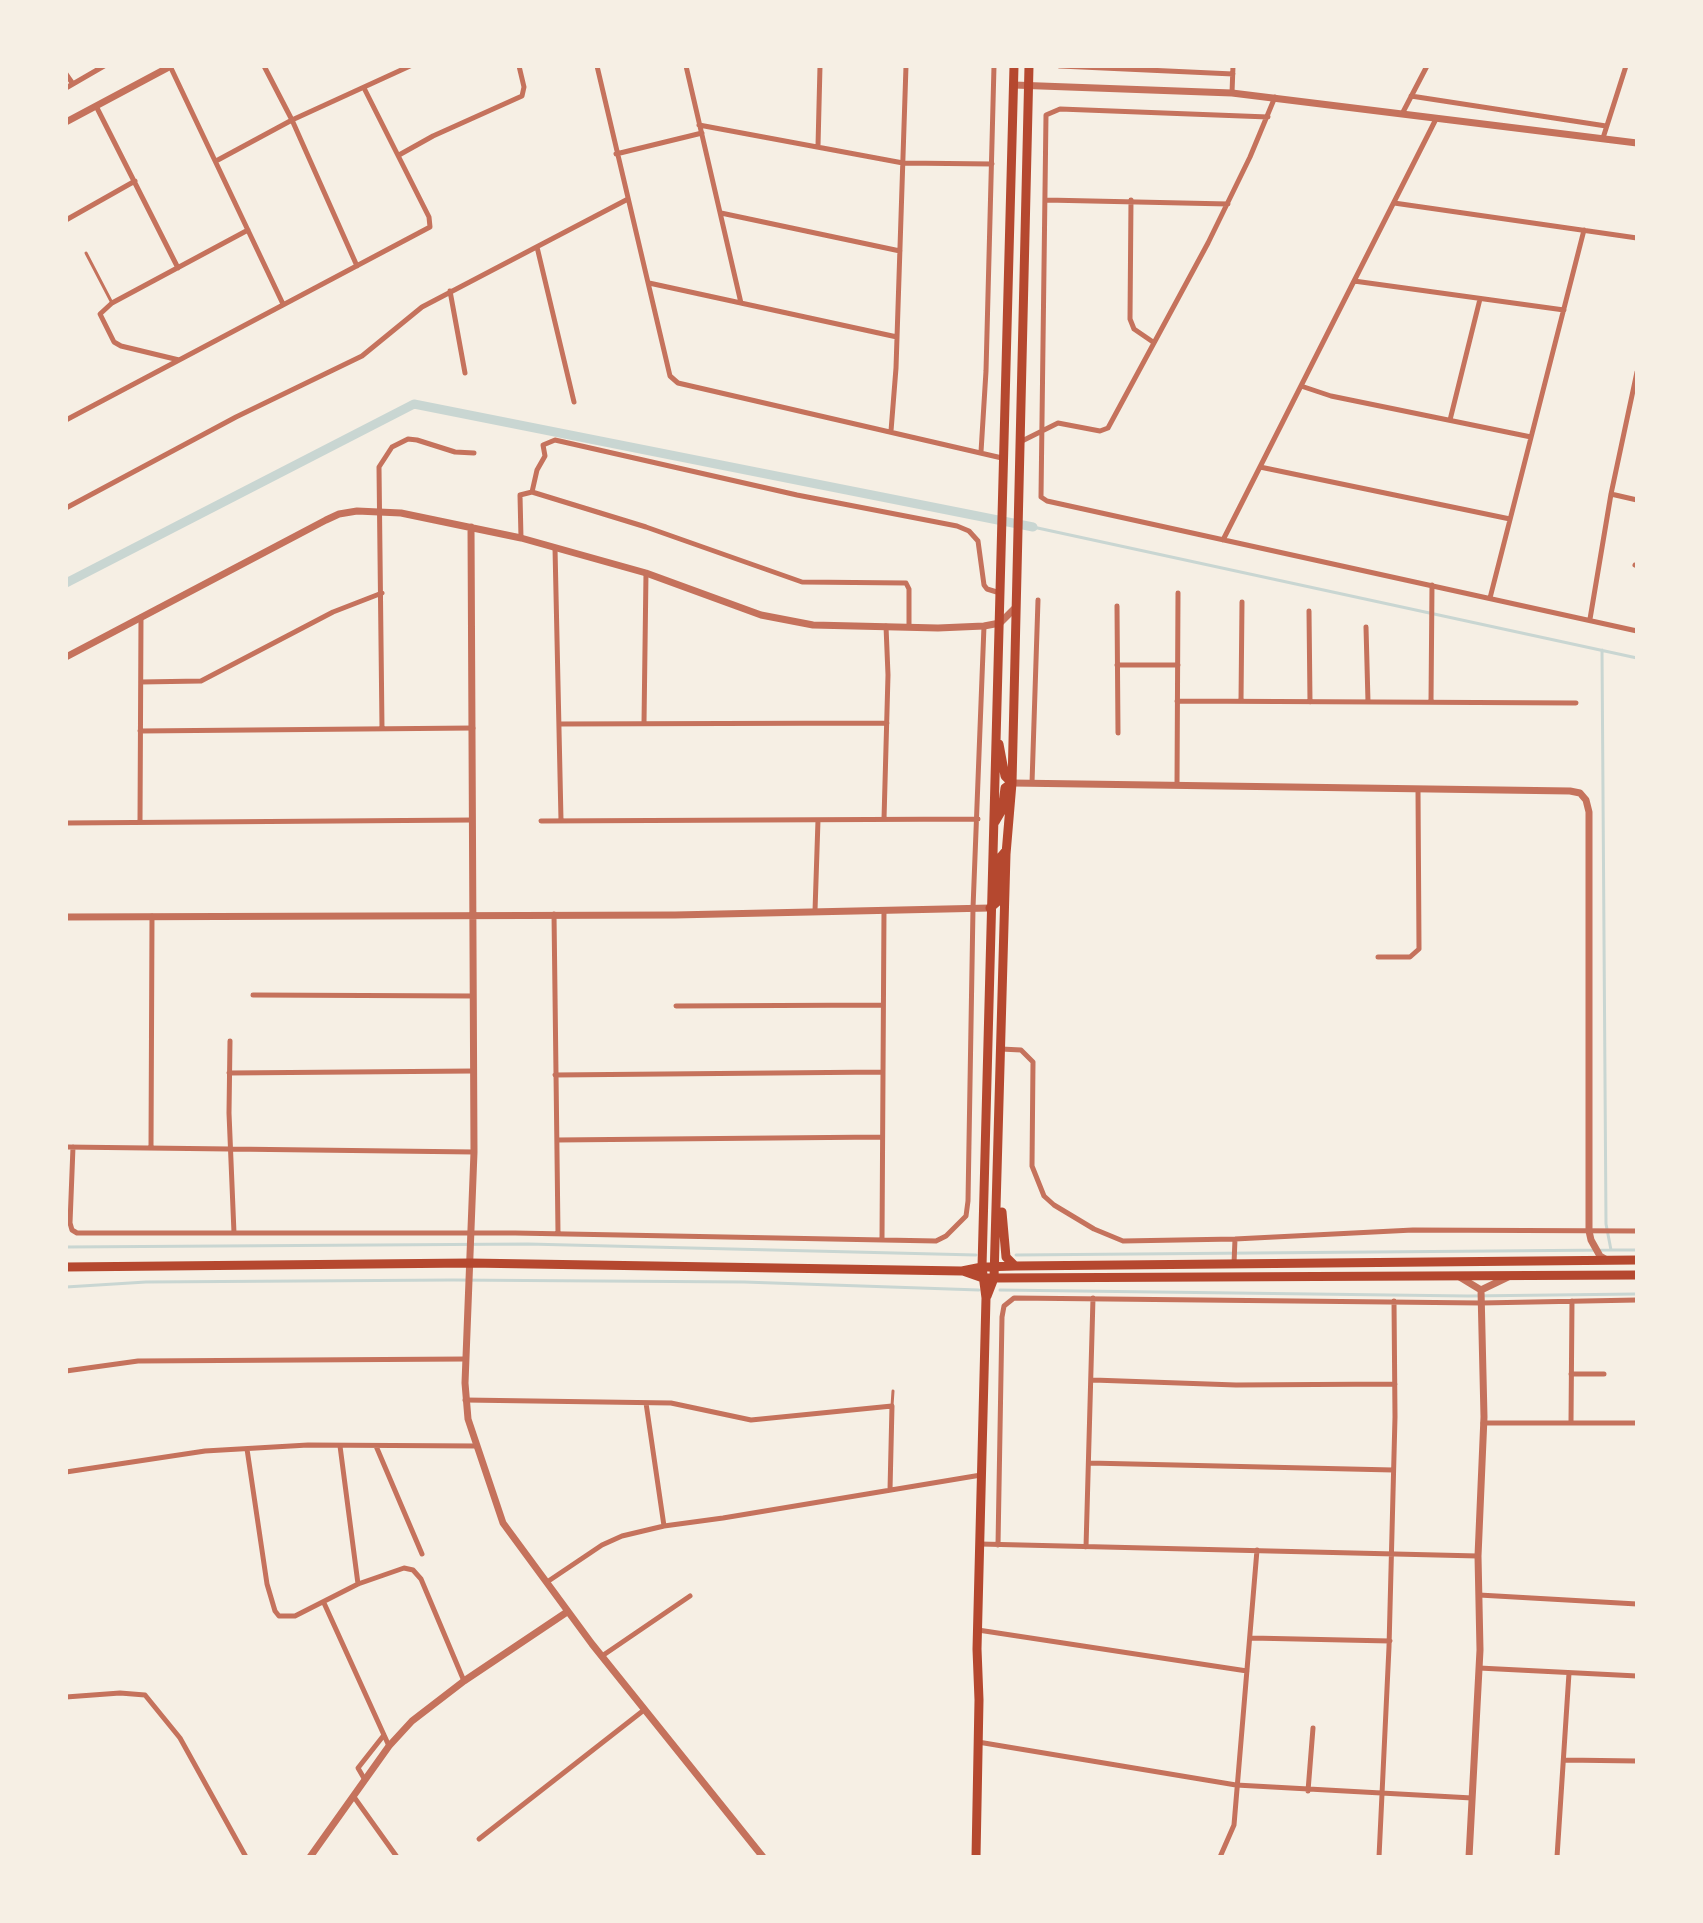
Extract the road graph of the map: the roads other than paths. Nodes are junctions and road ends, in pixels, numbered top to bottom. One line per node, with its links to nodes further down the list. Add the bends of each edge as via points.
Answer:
1 (104, 66): 19 (street)
2 (171, 66): 27 (street); 41 (street)
3 (264, 66): 31 (street)
4 (410, 66): 23 (street)
5 (519, 66): 40 (street, via 522,96)
6 (597, 66): 39 (street)
7 (686, 66): 33 (street)
8 (820, 66): 38 (street)
9 (906, 66): 42 (street)
10 (994, 66): 43 (street)
11 (1014, 66): 20 (main road)
12 (1029, 66): 21 (main road)
13 (1060, 66): 18 (street)
14 (1233, 66): 18 (street)
15 (1427, 66): 25 (street)
16 (1626, 66): 34 (street)
17 (66, 74): 19 (street)
18 (1233, 74): 24 (street)
19 (73, 84): 22 (street)
20 (1014, 85): 21 (street); 83 (main road)
21 (1028, 86): 24 (street); 80 (main road)
22 (66, 88)
23 (364, 88): 31 (street); 40 (street)
24 (1232, 93): 26 (street)
25 (1411, 96): 28 (street); 34 (street)
26 (1275, 97): 28 (street); 29 (street)
27 (96, 106): 32 (street); 44 (street)
28 (1402, 114): 30 (street)
29 (1268, 117): 47 (street, via 1052,110 1046,115); 49 (street)
30 (1436, 119): 36 (street); 48 (street)
31 (292, 120): 41 (street); 58 (street)
32 (66, 122)
33 (699, 125): 35 (street); 38 (street)
34 (1606, 126): 36 (street)
35 (702, 133): 39 (street); 50 (street)
36 (1603, 138): 37 (street)
37 (1637, 143)
38 (818, 146): 42 (street)
39 (616, 154): 45 (street)
40 (399, 155): 58 (street, via 429,217 430,227)
41 (216, 161): 52 (street)
42 (903, 163): 43 (street); 56 (street)
43 (992, 164): 81 (street)
44 (135, 181): 51 (street); 59 (street)
45 (628, 199): 55 (street); 61 (street)
46 (1131, 200): 47 (street); 49 (street); 69 (street, via 1130,319 1134,329)
47 (1046, 201): 78 (street)
48 (1394, 203): 53 (street); 60 (street)
49 (1228, 204): 69 (street)
50 (721, 213): 56 (street); 65 (street)
51 (66, 220)
52 (248, 230): 59 (street); 66 (street)
53 (1584, 230): 54 (street); 67 (street)
54 (1637, 238)
55 (537, 248): 62 (street); 74 (street)
56 (900, 251): 68 (street)
57 (86, 253): 64 (lane)
58 (357, 266): 66 (street)
59 (178, 268): 64 (street)
60 (1354, 281): 63 (street); 73 (street)
61 (649, 283): 65 (street); 77 (street, via 667,368 678,383)
62 (450, 291): 72 (street); 88 (street, via 402,321 362,356 236,417)
63 (1480, 299): 67 (street); 76 (street)
64 (112, 303): 70 (street, via 100,317 114,342)
65 (741, 303): 68 (street)
66 (284, 304): 70 (street)
67 (1564, 310): 79 (street)
68 (897, 337): 77 (street)
69 (1153, 342): 78 (street, via 1108,428 1100,431 1058,423)
70 (179, 360): 75 (street)
71 (1637, 372): 86 (street)
72 (465, 373)
73 (1301, 386): 76 (street, via 1331,396); 84 (street)
74 (574, 402)
75 (66, 420)
76 (1450, 420): 79 (street)
77 (891, 431): 81 (street)
78 (1041, 434): 80 (street); 93 (street, via 1041,497 1047,501)
79 (1531, 437): 90 (street)
80 (1020, 442): 103 (main road)
81 (981, 452): 83 (street)
82 (474, 453): 89 (street, via 454,452 417,440 400,442 384,456 379,467)
83 (1002, 458): 99 (main road)
84 (1260, 467): 90 (street); 93 (street)
85 (532, 492): 92 (street, via 520,495); 99 (street, via 545,456 543,446 555,440 797,495 957,526 978,541 987,589); 111 (street, via 646,526 802,582 906,583)
86 (1611, 494): 87 (street); 107 (street)
87 (1637, 500)
88 (66, 508)
89 (378, 510): 91 (street); 97 (street); 106 (street, via 339,514)
90 (1510, 519): 100 (street)
91 (471, 527): 92 (street); 127 (street)
92 (521, 538): 94 (street)
93 (1223, 540): 96 (street)
94 (555, 548): 95 (street); 126 (street)
95 (646, 573): 109 (street, via 760,615 813,625); 124 (street)
96 (1432, 585): 100 (street); 122 (street)
97 (382, 593): 117 (street, via 333,612 201,681); 128 (street)
98 (1178, 593): 116 (street)
99 (1001, 594): 108 (main road)
100 (1490, 597): 107 (street)
101 (1038, 600): 133 (street)
102 (1242, 602): 119 (street)
103 (1017, 606): 108 (street); 132 (main road)
104 (1117, 606): 115 (street)
105 (1309, 611): 120 (street)
106 (141, 616): 114 (street); 117 (street)
107 (1590, 619): 113 (street)
108 (1000, 623): 110 (street); 131 (main road)
109 (886, 626): 111 (street); 125 (street)
110 (984, 626): 111 (street); 137 (street)
111 (909, 627)
112 (1366, 627): 121 (street)
113 (1637, 631)
114 (66, 657)
115 (1117, 664): 116 (street); 130 (street)
116 (1178, 665): 118 (street)
117 (141, 682): 129 (street)
118 (1178, 701): 119 (street); 134 (street)
119 (1241, 701): 120 (street)
120 (1310, 702): 121 (street)
121 (1368, 702): 122 (street)
122 (1431, 702): 123 (street)
123 (1576, 703)
124 (644, 723): 125 (street); 126 (street)
125 (887, 723): 136 (street)
126 (559, 724): 139 (street)
127 (473, 728): 128 (street); 138 (street)
128 (382, 729): 129 (street)
129 (140, 731): 142 (street)
130 (1118, 733)
131 (997, 740): 132 (main road, via 1005,776); 143 (main road)
132 (1012, 783): 133 (street); 143 (main road, via 1005,788 1002,810); 145 (main road)
133 (1032, 783): 134 (street)
134 (1177, 785): 135 (street)
135 (1418, 790): 154 (street, via 1419,950 1410,957); 173 (street, via 1570,790 1586,800)
136 (884, 819): 137 (street); 140 (street)
137 (978, 819): 146 (street)
138 (472, 820): 142 (street); 150 (street)
139 (561, 820): 140 (street); 141 (street)
140 (818, 820): 149 (street)
141 (541, 821)
142 (140, 822): 144 (street)
143 (994, 822): 147 (main road)
144 (66, 823)
145 (1006, 850): 147 (main road, via 999,859 998,901); 160 (main road)
146 (973, 908): 147 (street); 148 (street); 178 (street, via 966,1216 951,1233 936,1241)
147 (990, 908): 187 (main road)
148 (884, 910): 149 (street); 157 (street)
149 (815, 911): 151 (street)
150 (472, 914): 151 (street); 152 (street); 156 (street)
151 (554, 914): 164 (street)
152 (152, 916): 153 (street); 169 (street)
153 (66, 917)
154 (1378, 957)
155 (253, 995): 156 (street)
156 (473, 996): 161 (street)
157 (883, 1005): 158 (street); 162 (street)
158 (675, 1006)
159 (230, 1041): 163 (street)
160 (1001, 1049): 172 (main road); 179 (street, via 1021,1050 1033,1062 1032,1166 1044,1196 1053,1205 1094,1229 1123,1240)
161 (473, 1071): 163 (street); 171 (street)
162 (883, 1072): 164 (street); 165 (street)
163 (230, 1073): 170 (street)
164 (555, 1075): 166 (street)
165 (882, 1137): 166 (street); 178 (street)
166 (557, 1140): 176 (street)
167 (66, 1147): 168 (street)
168 (73, 1147): 169 (street); 175 (street, via 72,1230 77,1233)
169 (151, 1148): 170 (street)
170 (230, 1149): 171 (street); 175 (street)
171 (474, 1152): 177 (street)
172 (996, 1180): 184 (main road); 185 (main road, via 1002,1201 1004,1248 1008,1262)
173 (1589, 1231): 174 (street); 179 (street, via 1413,1230); 181 (street)
174 (1637, 1231)
175 (234, 1233): 177 (street)
176 (558, 1233): 177 (street); 178 (street)
177 (471, 1237): 180 (street)
178 (882, 1239)
179 (1235, 1239): 182 (street)
180 (470, 1258): 186 (main road); 188 (main road); 200 (street)
181 (1604, 1258): 182 (main road); 183 (main road)
182 (1234, 1260): 185 (main road)
183 (1637, 1260)
184 (995, 1266): 185 (main road); 187 (main road); 193 (main road)
185 (1015, 1266)
186 (66, 1267)
187 (982, 1267): 188 (main road); 192 (main road)
188 (962, 1271): 192 (main road)
189 (1637, 1275): 191 (main road)
190 (1458, 1276): 191 (main road); 193 (main road); 194 (street)
191 (1514, 1276): 194 (street)
192 (982, 1278): 193 (main road); 195 (main road)
193 (994, 1278): 195 (main road)
194 (1481, 1297): 198 (street); 199 (street); 211 (street)
195 (986, 1298): 220 (main road)
196 (1093, 1298): 198 (street); 204 (street); 224 (street, via 1014,1298 1004,1306)
197 (1637, 1300): 199 (street)
198 (1394, 1301): 205 (street)
199 (1572, 1301): 202 (street)
200 (466, 1359): 201 (street, via 138,1361); 207 (street)
201 (66, 1371)
202 (1571, 1374): 203 (street); 210 (street)
203 (1604, 1374)
204 (1093, 1380): 205 (street, via 1236,1385); 217 (street)
205 (1395, 1384): 218 (street)
206 (893, 1391): 209 (lane)
207 (465, 1400): 208 (street); 215 (street)
208 (646, 1403): 209 (street, via 687,1405 751,1420); 222 (street)
209 (892, 1406): 221 (street)
210 (1571, 1422): 211 (street); 212 (street)
211 (1484, 1423): 229 (street)
212 (1637, 1424)
213 (340, 1446): 214 (street); 216 (street); 231 (street)
214 (376, 1446): 215 (street); 228 (street)
215 (477, 1446): 230 (street, via 503,1523)
216 (247, 1449): 219 (street, via 205,1451); 234 (street, via 267,1584 275,1611 287,1618)
217 (1089, 1463): 218 (street); 225 (street)
218 (1393, 1470): 227 (street)
219 (66, 1472)
220 (981, 1475): 221 (street); 223 (main road)
221 (890, 1490): 222 (street)
222 (664, 1526): 230 (street, via 611,1540)
223 (980, 1544): 224 (street); 237 (main road)
224 (998, 1545): 225 (street)
225 (1086, 1547): 226 (street)
226 (1257, 1550): 227 (street); 238 (street)
227 (1390, 1553): 229 (street); 239 (street)
228 (422, 1554)
229 (1478, 1556): 232 (street)
230 (547, 1582): 236 (street)
231 (358, 1584): 234 (street); 245 (street, via 404,1568 413,1570 421,1579)
232 (1479, 1595): 235 (street); 241 (street)
233 (690, 1596): 240 (street)
234 (324, 1603): 249 (street)
235 (1637, 1604)
236 (567, 1612): 240 (street); 245 (street)
237 (978, 1630): 242 (street); 250 (main road)
238 (1251, 1638): 239 (street); 242 (street)
239 (1389, 1641): 257 (street)
240 (602, 1656): 247 (street)
241 (1479, 1668): 243 (street); 259 (street)
242 (1246, 1671): 255 (street)
243 (1569, 1672): 244 (street); 252 (street)
244 (1637, 1676)
245 (464, 1680): 251 (street, via 412,1721)
246 (66, 1697): 261 (street, via 145,1695 180,1738)
247 (644, 1710): 260 (street); 264 (street)
248 (1313, 1728): 256 (street)
249 (384, 1735): 251 (street); 254 (street, via 358,1768)
250 (978, 1742): 255 (street); 265 (main road)
251 (389, 1746): 254 (street)
252 (1564, 1760): 253 (street); 269 (street)
253 (1637, 1761)
254 (365, 1780): 258 (street)
255 (1236, 1785): 256 (street); 266 (street, via 1234,1825)
256 (1308, 1791): 257 (street)
257 (1383, 1795): 259 (street); 267 (street)
258 (354, 1797): 262 (street); 263 (street)
259 (1472, 1798): 268 (street)
260 (480, 1839)
261 (246, 1857)
262 (310, 1857)
263 (397, 1857)
264 (763, 1857)
265 (976, 1857)
266 (1220, 1857)
267 (1379, 1857)
268 (1469, 1857)
269 (1557, 1857)

